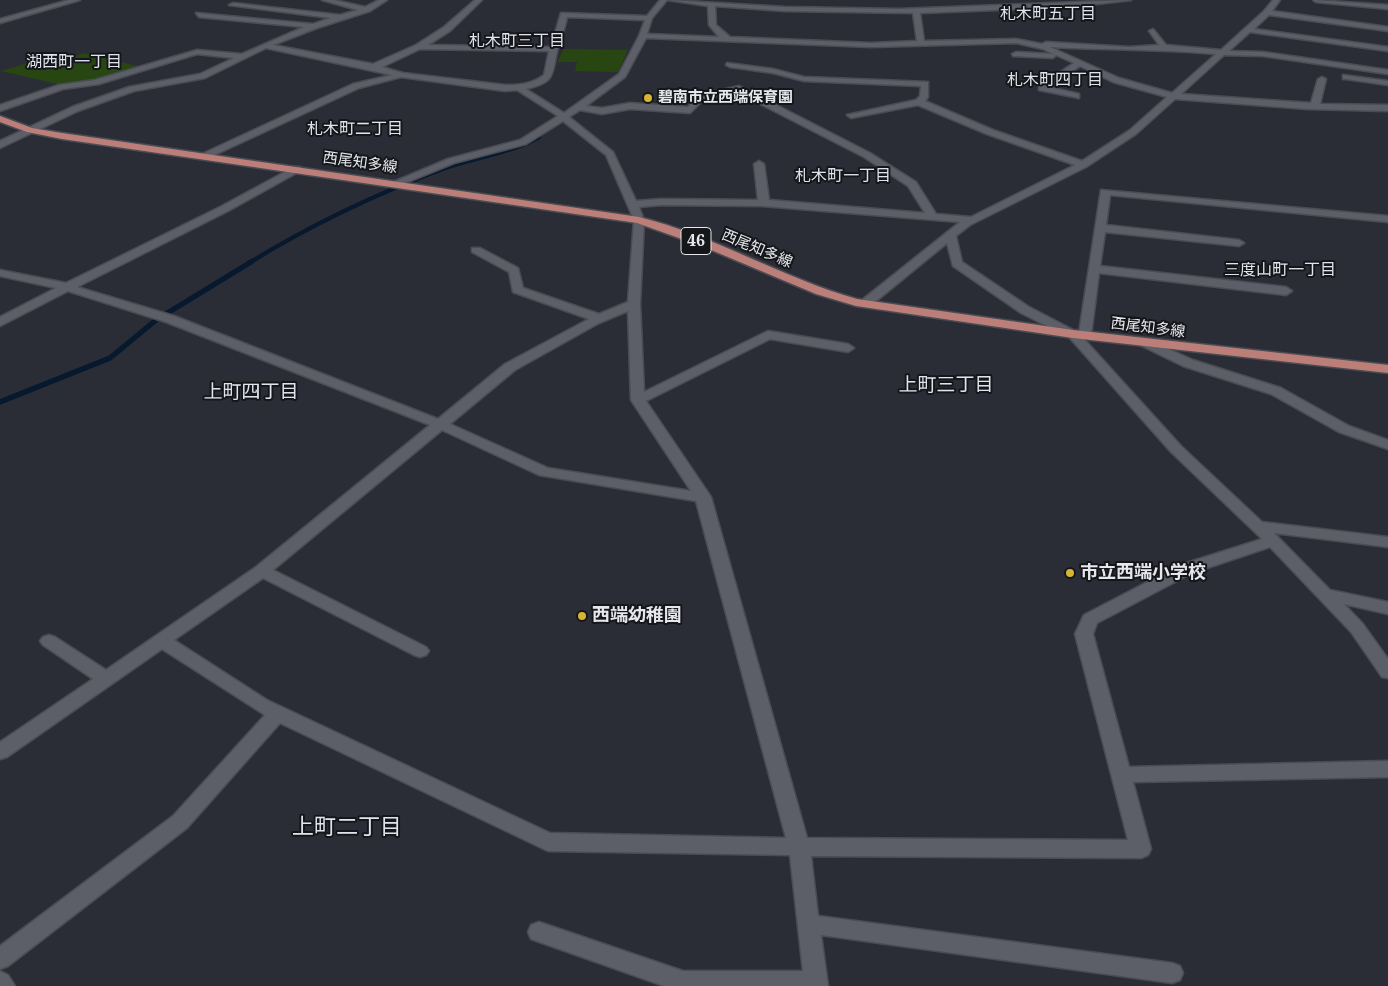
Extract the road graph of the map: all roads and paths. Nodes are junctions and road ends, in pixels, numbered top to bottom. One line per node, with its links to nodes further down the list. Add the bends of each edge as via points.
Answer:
1 (77, 0): 21 (street)
2 (245, 0): 12 (street)
3 (325, 0): 15 (street)
4 (384, 0): 15 (street)
5 (479, 0): 31 (street, via 447,29)
6 (664, 0): 20 (street)
7 (671, 0): 13 (street)
8 (886, 0): 17 (street)
9 (1128, 0): 16 (street)
10 (1277, 0): 18 (street)
11 (1316, 0): 14 (street)
12 (233, 5): 19 (street); 22 (street, via 196,16)
13 (712, 5): 17 (street, via 785,10); 27 (street, via 711,23 716,32)
14 (1388, 7)
15 (367, 9): 19 (street)
16 (916, 10): 17 (street); 28 (street)
17 (888, 11)
18 (1267, 13): 23 (street); 24 (street)
19 (339, 17): 22 (street)
20 (649, 18): 26 (street); 34 (street, via 564,15)
21 (0, 21)
22 (314, 26): 30 (street)
23 (1388, 29)
24 (1248, 30): 35 (street); 36 (street)
25 (1153, 31): 33 (street)
26 (644, 36): 27 (street); 55 (street, via 622,75)
27 (726, 38): 28 (street, via 871,45); 32 (street)
28 (921, 44): 29 (street, via 1016,41)
29 (1034, 44): 33 (street, via 1128,49); 39 (street)
30 (265, 46): 38 (street); 41 (street)
31 (419, 46): 34 (street); 41 (street)
32 (728, 47)
33 (1164, 47): 36 (street)
34 (553, 49): 49 (street, via 550,71 544,80)
35 (1388, 49)
36 (1224, 52): 43 (street, via 1263,54); 52 (street)
37 (1016, 54): 39 (street)
38 (240, 56): 47 (street, via 197,52); 50 (street, via 202,76)
39 (1064, 56): 40 (street)
40 (1080, 63): 51 (street, via 1042,88); 52 (street, via 1116,80)
41 (374, 67): 44 (street)
42 (732, 72): 53 (street, via 772,70 804,79 925,84 924,97); 55 (street, via 690,110 630,106 602,111); 70 (street, via 912,184)
43 (1388, 72)
44 (402, 75): 49 (street); 63 (street, via 356,86)
45 (1346, 77): 48 (street)
46 (1322, 79): 54 (street)
47 (100, 80): 50 (street); 57 (street, via 62,87)
48 (1388, 83)
49 (520, 88): 59 (street)
50 (132, 89): 61 (street, via 75,109)
51 (1076, 96)
52 (1172, 96): 54 (street); 65 (street, via 1133,132)
53 (919, 102): 58 (street); 65 (street, via 990,132)
54 (1315, 106): 56 (street)
55 (579, 107): 59 (street)
56 (1388, 107)
57 (0, 108)
58 (851, 115)
59 (563, 116): 67 (street, via 523,142 451,161); 69 (street, via 610,154)
60 (0, 119): 61 (main road, 西尾知多線 / 46)
61 (30, 130): 62 (street); 63 (main road, 西尾知多線 / 46)
62 (0, 144)
63 (206, 156): 66 (main road, 西尾知多線 / 46)
64 (759, 164): 68 (street)
65 (1083, 165): 73 (street)
66 (297, 169): 67 (main road, 西尾知多線 / 46); 80 (street, via 239,203)
67 (396, 183): 72 (main road, 西尾知多線 / 46)
68 (764, 203): 69 (street, via 661,202); 70 (street)
69 (632, 205): 72 (street)
70 (933, 217): 73 (street)
71 (1388, 219): 74 (street, via 1105,192)
72 (639, 220): 82 (main road, 西尾知多線 / 46, via 820,292); 83 (street)
73 (974, 220): 75 (street)
74 (1100, 228): 76 (street); 78 (street)
75 (950, 236): 82 (street); 86 (street, via 957,264 1025,310)
76 (1239, 244)
77 (476, 250): 84 (street, via 514,270 517,290)
78 (1095, 270): 81 (street); 86 (street)
79 (0, 272): 80 (street)
80 (66, 287): 85 (street); 91 (street, via 170,319)
81 (1286, 291)
82 (866, 303): 86 (main road, 西尾知多線 / 46)
83 (634, 304): 84 (street); 90 (street)
84 (599, 318): 91 (street, via 510,367)
85 (0, 322)
86 (1079, 335): 87 (main road, 西尾知多線 / 46); 94 (street, via 1176,449)
87 (1144, 342): 89 (main road, 西尾知多線 / 46); 92 (street, via 1188,362 1276,391 1344,429)
88 (848, 348): 90 (street, via 768,336)
89 (1388, 368)
90 (638, 400): 93 (street)
91 (439, 424): 93 (street, via 544,472); 97 (street)
92 (1388, 445)
93 (703, 497): 109 (street)
94 (1257, 526): 95 (street); 96 (street)
95 (1273, 541): 98 (street); 108 (street, via 1186,569 1090,619 1084,634)
96 (1388, 542)
97 (262, 571): 101 (street); 102 (street)
98 (1324, 594): 99 (street); 103 (street, via 1358,628)
99 (1388, 608)
100 (49, 641): 104 (street)
101 (163, 641): 104 (street); 105 (street, via 260,705)
102 (420, 651)
103 (1388, 672)
104 (107, 679): 106 (street)
105 (278, 713): 109 (street, via 548,842); 112 (street, via 180,822)
106 (0, 752)
107 (1388, 769): 108 (street)
108 (1123, 775): 109 (street, via 1141,849)
109 (799, 847): 110 (street)
110 (808, 924): 113 (street); 116 (street)
111 (539, 932): 115 (street)
112 (0, 960)
113 (1172, 973)
114 (0, 982): 117 (street)
115 (681, 984): 116 (street)
116 (816, 984)
117 (3, 986)

